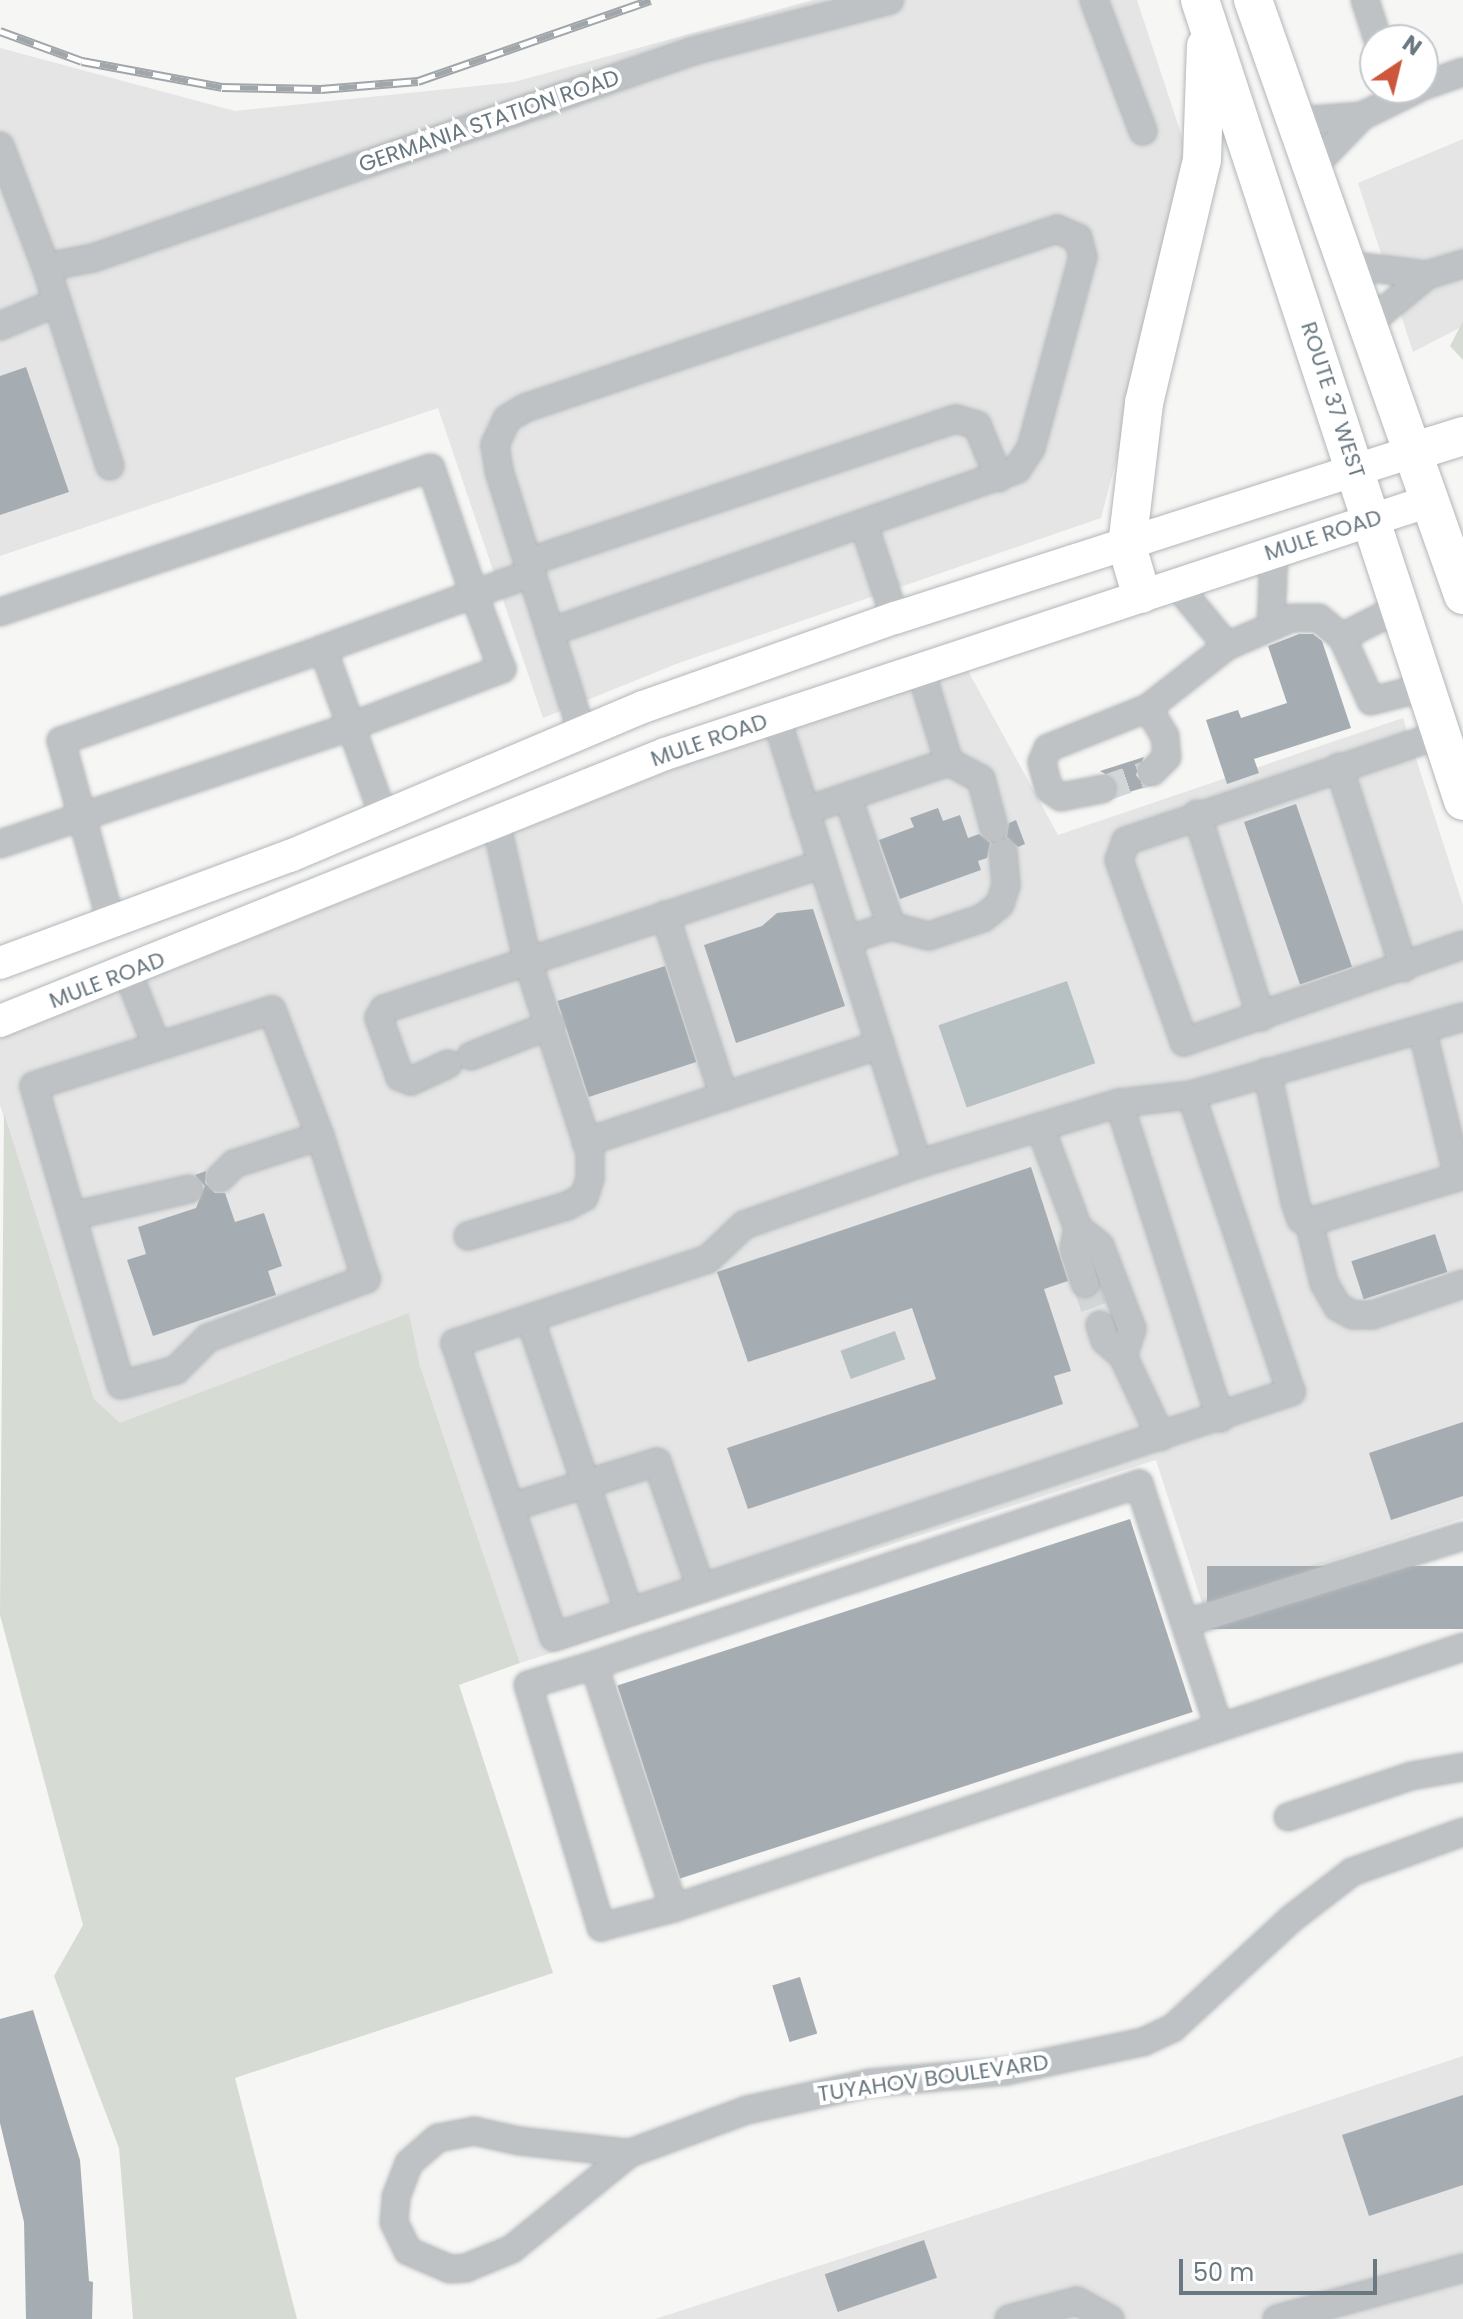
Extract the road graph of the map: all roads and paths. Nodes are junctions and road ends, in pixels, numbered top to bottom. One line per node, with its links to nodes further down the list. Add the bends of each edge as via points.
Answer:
1 (890, 0): 17 (street, GERMANIA STATION ROAD, via 693,51 93,258)
2 (1094, 0): 12 (street)
3 (1253, 0): 11 (highway)
4 (1365, 0): 6 (street)
5 (1204, 10): 25 (highway, ROUTE 37 WEST); 30 (highway, via 1202,159 1144,403)
6 (1373, 24)
7 (1463, 72): 8 (street)
8 (1439, 80)
9 (1384, 104): 10 (street)
10 (1362, 116): 11 (street); 14 (street)
11 (1296, 121): 14 (highway)
12 (1143, 131)
13 (0, 146): 17 (street)
14 (1313, 167): 16 (highway)
15 (1463, 264): 18 (street)
16 (1348, 265): 18 (street); 20 (highway)
17 (46, 267): 19 (street)
18 (1427, 275): 20 (street)
19 (57, 302): 21 (street); 24 (street)
20 (1369, 323): 23 (highway)
21 (0, 326)
22 (1463, 436): 23 (highway)
23 (1415, 451): 25 (main road); 27 (highway)
24 (110, 466)
25 (1356, 470): 28 (highway, ROUTE 37 WEST); 30 (main road)
26 (999, 478): 29 (street); 32 (street, via 977,425 956,419); 32 (street, via 1017,469 1031,448 1083,257 1078,238 1057,229 525,408 507,419 495,445)
27 (1432, 500): 28 (main road, MULE ROAD); 35 (highway)
28 (1373, 520): 31 (main road, MULE ROAD); 36 (highway, ROUTE 37 WEST)
29 (864, 525): 38 (street); 40 (street)
30 (1127, 546): 33 (highway); 38 (main road)
31 (1274, 551): 33 (main road, MULE ROAD); 39 (street)
32 (527, 560): 34 (street); 40 (street)
33 (1158, 588): 42 (street); 45 (main road, MULE ROAD)
34 (474, 594): 37 (street, via 431,468); 43 (street); 49 (street, via 502,669)
35 (1463, 595)
36 (1401, 607): 41 (street); 46 (highway, ROUTE 37 WEST)
37 (0, 612)
38 (895, 618): 44 (main road)
39 (1271, 625): 41 (street, via 1319,618); 42 (street)
40 (550, 632): 50 (street)
41 (1342, 637): 46 (street, via 1371,701)
42 (1227, 646): 47 (street)
43 (323, 649): 49 (street); 62 (street, via 61,741)
44 (756, 667): 48 (main road); 50 (main road)
45 (920, 668): 48 (main road, MULE ROAD); 52 (street)
46 (1427, 687): 51 (highway, ROUTE 37 WEST)
47 (1148, 708): 54 (street, via 1165,736 1167,757); 56 (street, via 1048,748 1042,762 1049,789 1061,797)
48 (776, 717): 55 (main road, MULE ROAD); 59 (street)
49 (349, 727): 61 (street); 62 (street)
50 (582, 732): 55 (main road); 61 (main road)
51 (1442, 734): 53 (street); 58 (highway, ROUTE 37 WEST)
52 (949, 762): 57 (street); 68 (street, via 981,779 1006,885 993,912 929,936)
53 (1339, 767): 60 (street); 73 (street)
54 (1152, 772)
55 (601, 780): 63 (main road, MULE ROAD)
56 (1102, 789)
57 (848, 798): 59 (street); 68 (street)
58 (1463, 801)
59 (805, 811): 65 (street)
60 (1197, 814): 75 (street); 75 (street, via 1126,841 1119,860 1184,1042)
61 (383, 815): 67 (main road, via 290,856)
62 (79, 816): 64 (street); 67 (street)
63 (496, 822): 71 (street); 74 (main road, MULE ROAD)
64 (0, 844)
65 (822, 864): 66 (street); 69 (street)
66 (665, 915): 71 (street); 84 (street)
67 (111, 922): 72 (main road); 74 (main road)
68 (891, 926): 69 (street)
69 (847, 940): 81 (street)
70 (1463, 945): 73 (street)
71 (527, 959): 78 (street); 78 (street, via 384,1009 379,1018 400,1077 411,1081)
72 (0, 963)
73 (1404, 968): 75 (street)
74 (128, 973): 77 (main road, MULE ROAD); 80 (street)
75 (1261, 1017)
76 (1463, 1017): 79 (street)
77 (0, 1021)
78 (551, 1025): 88 (street)
79 (1422, 1029): 82 (street); 93 (street, via 1458,1177)
80 (156, 1044): 87 (street, via 272,1010); 92 (street, via 34,1086)
81 (880, 1045): 84 (street); 89 (street)
82 (1267, 1072): 83 (street); 93 (street, via 1295,1202 1301,1219)
83 (1191, 1095): 85 (street); 101 (street, via 1291,1392)
84 (724, 1097): 88 (street)
85 (1119, 1103): 86 (street); 101 (street)
86 (1040, 1127): 89 (street); 94 (street)
87 (320, 1136): 90 (street, via 234,1164); 92 (street, via 366,1279 208,1338 176,1370 121,1385)
88 (586, 1142): 95 (street, via 590,1178 584,1197)
89 (918, 1164): 98 (street, via 744,1225 708,1259)
90 (220, 1178)
91 (189, 1189): 92 (street)
92 (72, 1216)
93 (1309, 1222): 97 (street, via 1324,1283 1338,1307 1353,1315 1372,1315)
94 (1078, 1228): 96 (street, via 1074,1249); 100 (street, via 1100,1246 1132,1329)
95 (468, 1236)
96 (1085, 1283)
97 (1463, 1284)
98 (530, 1319): 103 (street); 104 (street, via 455,1343)
99 (1100, 1325): 100 (street, via 1105,1340)
100 (1123, 1356): 102 (street)
101 (1220, 1418): 102 (street)
102 (1161, 1437): 106 (street)
103 (584, 1484): 104 (street); 106 (street, via 657,1462); 107 (street)
104 (511, 1507): 107 (street, via 554,1637)
105 (1463, 1536): 108 (street)
106 (701, 1588): 107 (street)
107 (629, 1612)
108 (1189, 1622): 110 (street, via 1139,1484); 111 (street)
109 (1463, 1647): 111 (street)
110 (594, 1665): 115 (street); 115 (street, via 528,1685 601,1927)
111 (1219, 1727): 115 (street)
112 (1463, 1767): 113 (street, via 1411,1776)
113 (1288, 1817)
114 (1463, 1832): 116 (street, TUYAHOV BOULEVARD, via 1352,1872 1291,1919 1173,2028 1143,2042 1006,2071 870,2083 747,2110)
115 (674, 1908)
116 (630, 2153): 116 (street, TUYAHOV BOULEVARD, via 474,2131 438,2138 409,2163 396,2197 394,2222 408,2251 450,2269 466,2268 512,2249)
117 (1463, 2268): 120 (street)
118 (1009, 2319): 119 (street, via 1077,2301)
119 (1110, 2319)
120 (1277, 2319)

